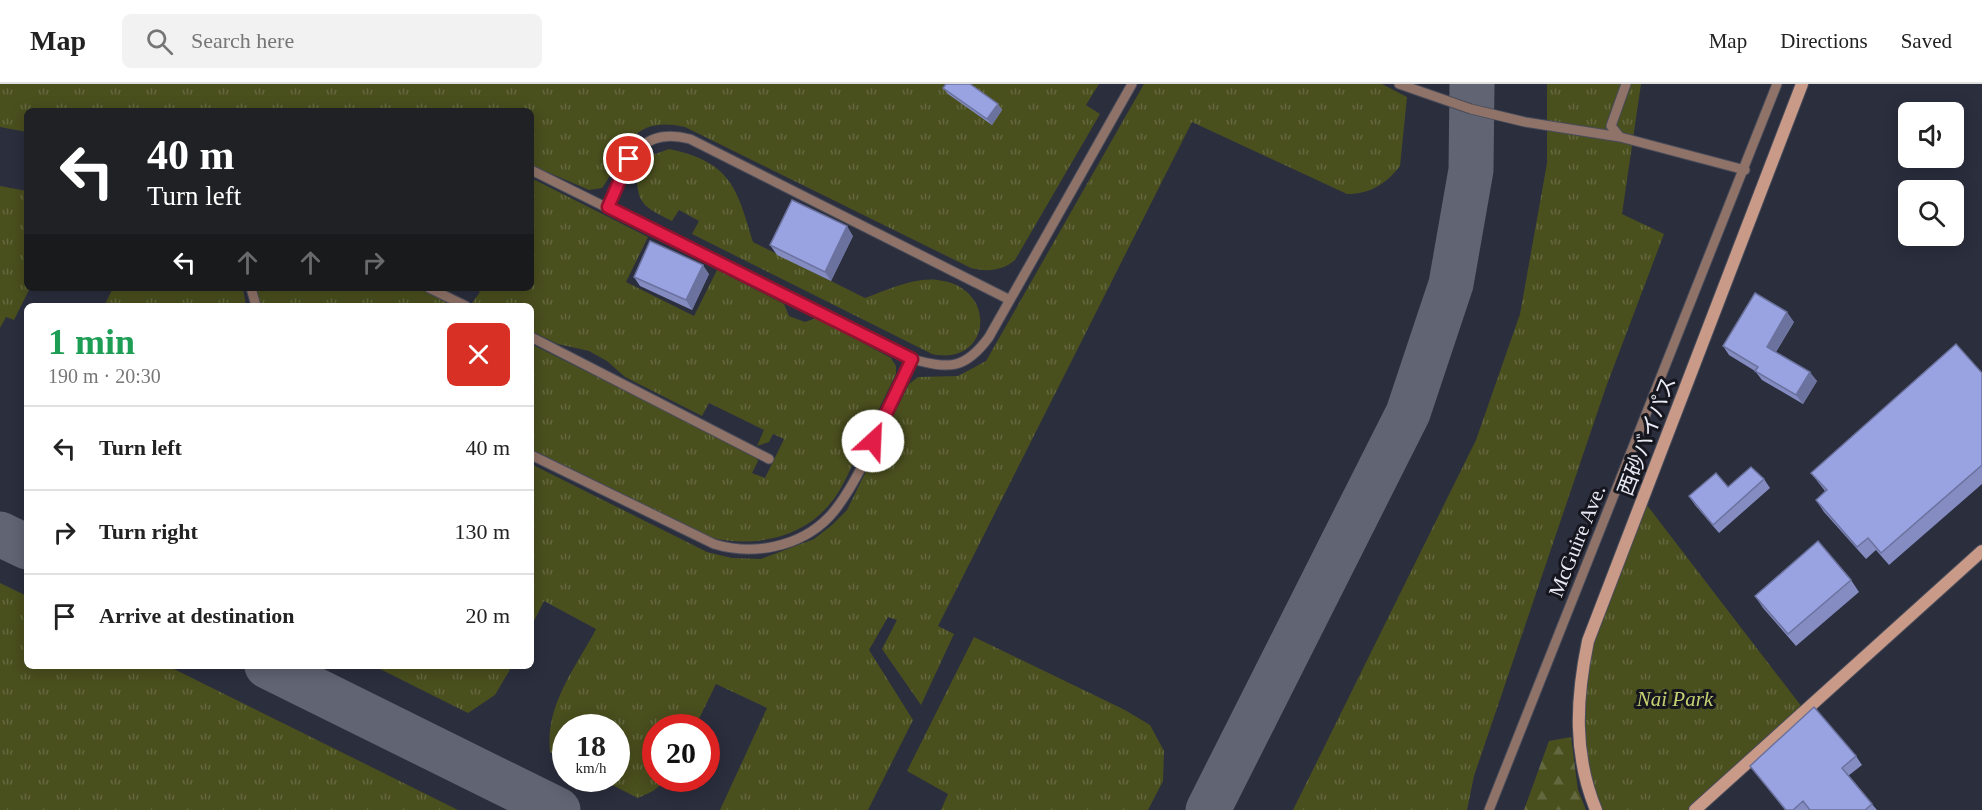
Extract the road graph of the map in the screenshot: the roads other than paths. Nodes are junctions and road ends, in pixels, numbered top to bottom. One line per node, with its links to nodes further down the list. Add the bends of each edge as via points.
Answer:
1 (1132, 84): 11 (lane)
2 (1399, 84): 6 (lane, via 1471,109 1525,122)
3 (1626, 84): 6 (lane, via 1611,126)
4 (1777, 84): 7 (lane, McGuire Ave.)
5 (1802, 84): 19 (street, 西砂バイパス, via 1588,641 1580,681 1578,722 1581,761)
6 (1620, 137): 7 (lane)
7 (1745, 170): 18 (lane, McGuire Ave.)
8 (534, 171): 9 (lane)
9 (608, 207): 11 (lane, via 629,159 648,140 670,134 690,139); 14 (lane)
10 (435, 291): 12 (lane)
11 (1010, 300): 14 (lane, via 975,356 958,364 937,366)
12 (460, 303)
13 (534, 340): 16 (lane)
14 (912, 359): 15 (lane, via 853,482 829,517 810,532 770,548 733,550 714,544)
15 (534, 457)
16 (769, 459)
17 (1982, 551): 20 (street)
18 (1489, 810)
19 (1596, 810)
20 (1695, 810)

